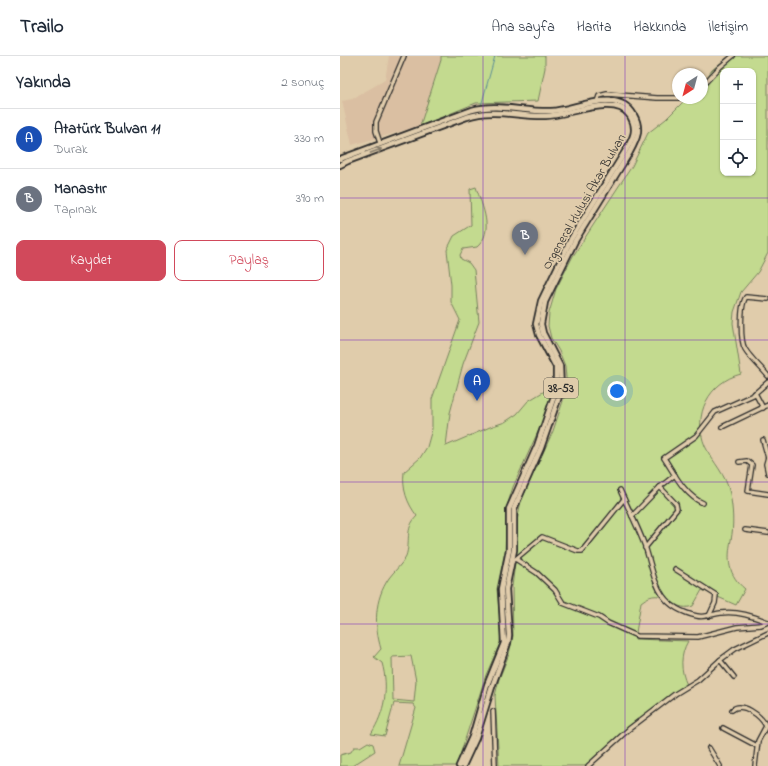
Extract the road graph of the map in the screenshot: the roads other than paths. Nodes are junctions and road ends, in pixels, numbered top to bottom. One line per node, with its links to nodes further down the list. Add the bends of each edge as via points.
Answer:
1 (404, 56): 8 (street, via 376,122)
2 (734, 56): 3 (street)
3 (708, 79)
4 (672, 98): 5 (street, via 607,94 599,96)
5 (596, 102): 6 (main road, Orgeneral Hulusi Akar Bulvarı / 38-53); 33 (main road, Orgeneral Hulusi Akar Bulvarı / 38-53, via 625,105 637,120 639,133 624,163 575,241 545,302 541,324 560,366 561,390 541,448 515,504)
6 (547, 114): 7 (main road, 38-53, via 513,108 482,108); 46 (main road, Orgeneral Hulusi Akar Bulvarı / 38-53, via 614,106 629,114 634,132 617,166 571,239 541,301 536,324 556,367 556,390 537,446 509,508 509,550 501,589 504,642 487,685 472,737)
7 (411, 136): 8 (main road, 38-53); 10 (main road, 38-53, one-way to 7)
8 (380, 143): 9 (main road, 38-53)
9 (340, 158)
10 (340, 165)
11 (768, 300): 12 (street, via 746,297 740,315 744,348)
12 (768, 376)
13 (768, 382): 14 (street)
14 (755, 393): 16 (street); 22 (street, via 715,412 694,438 664,458)
15 (768, 405): 16 (street)
16 (763, 408): 17 (street)
17 (722, 427)
18 (763, 440): 19 (street)
19 (768, 457): 21 (street)
20 (739, 462): 25 (street, via 748,461 752,465 748,491)
21 (768, 472)
22 (675, 475): 23 (street); 27 (street, via 692,497)
23 (660, 487): 28 (street); 31 (street, via 676,504 677,509)
24 (620, 490): 26 (street)
25 (768, 494)
26 (624, 499): 28 (street); 32 (street, via 582,551 542,537)
27 (703, 504)
28 (632, 516): 31 (street)
29 (745, 530): 30 (street)
30 (768, 533)
31 (646, 548): 35 (street, via 654,580 666,601 692,615)
32 (517, 560): 33 (street); 36 (street, via 537,573 555,590 563,603 600,617 637,636 698,637)
33 (512, 562): 47 (main road, Orgeneral Hulusi Akar Bulvarı / 38-53, via 506,589 508,644)
34 (675, 569): 35 (street, via 716,595)
35 (708, 616): 36 (street, via 734,612)
36 (768, 622)
37 (768, 633): 38 (street, via 735,649)
38 (720, 660): 39 (street); 49 (street, via 698,680 629,729)
39 (734, 677)
40 (732, 710): 42 (street, via 740,707 752,712)
41 (493, 711): 48 (street)
42 (767, 724): 44 (street)
43 (723, 728): 44 (street)
44 (757, 746): 51 (street)
45 (709, 748): 50 (street)
46 (458, 766)
47 (464, 766)
48 (495, 766)
49 (588, 766)
50 (720, 766)
51 (755, 766)

